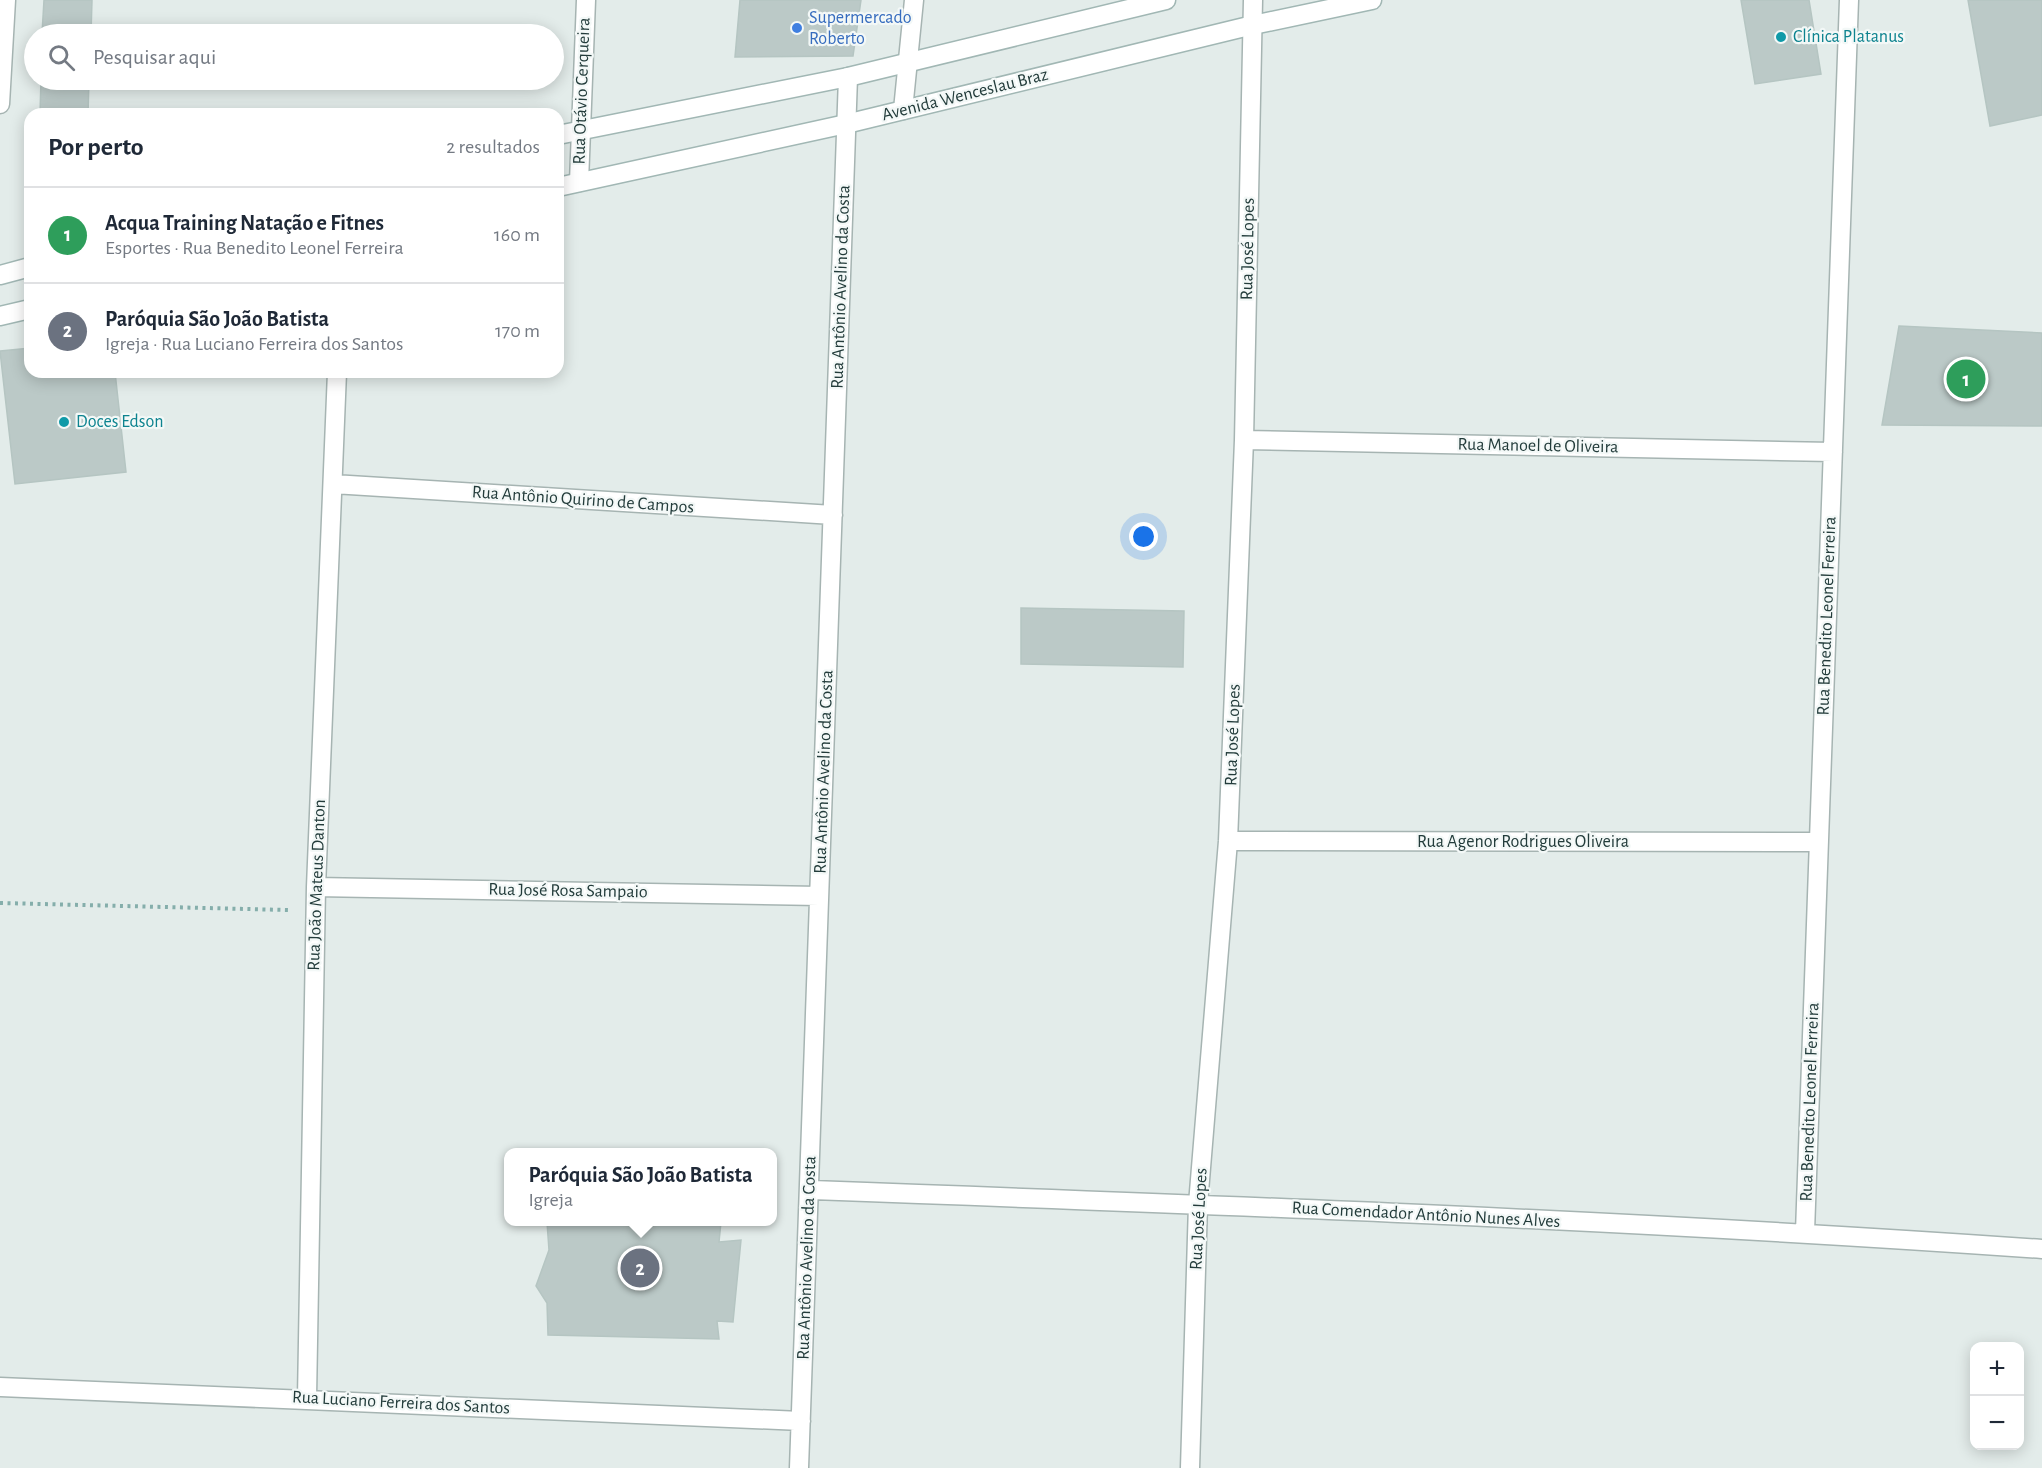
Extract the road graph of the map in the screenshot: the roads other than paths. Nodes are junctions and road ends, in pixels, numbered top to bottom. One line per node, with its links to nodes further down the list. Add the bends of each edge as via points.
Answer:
1 (6, 0): 11 (street)
2 (586, 0): 14 (street, Rua Otávio Cerqueira)
3 (914, 0): 9 (street)
4 (1166, 0): 9 (street)
5 (1253, 0): 8 (street, Rua José Lopes)
6 (1372, 0): 8 (street, Avenida Wenceslau Braz)
7 (1849, 0): 24 (street, Rua Benedito Leonel Ferreira)
8 (1253, 25): 12 (street, Avenida Wenceslau Braz); 23 (street, Rua José Lopes)
9 (908, 61): 10 (street); 12 (street)
10 (848, 77): 13 (street, Rua Antônio Avelino da Costa); 14 (street)
11 (0, 104)
12 (903, 110): 13 (street, Avenida Wenceslau Braz)
13 (846, 124): 16 (street, Avenida Wenceslau Braz); 26 (street, Rua Antônio Avelino da Costa)
14 (580, 130): 15 (street); 16 (street, Rua Otávio Cerqueira)
15 (564, 134)
16 (579, 182): 17 (street, Avenida Wenceslau Braz)
17 (564, 186)
18 (24, 268): 19 (street)
19 (0, 274)
20 (24, 310): 21 (street)
21 (0, 316)
22 (337, 378): 25 (street, Rua João Mateus Danton)
23 (1244, 440): 24 (street, Rua Manoel de Oliveira); 27 (street, Rua José Lopes)
24 (1833, 452): 28 (street, Rua Benedito Leonel Ferreira)
25 (333, 484): 26 (street, Rua Antônio Quirino de Campos); 29 (street, Rua João Mateus Danton)
26 (833, 515): 30 (street, Rua Antônio Avelino da Costa)
27 (1228, 841): 28 (street, Rua Agenor Rodrigues Oliveira); 32 (street, Rua José Lopes)
28 (1819, 842): 33 (street, Rua Benedito Leonel Ferreira)
29 (316, 887): 30 (street, Rua José Rosa Sampaio); 36 (street, Rua João Mateus Danton)
30 (819, 896): 31 (street, Rua Antônio Avelino da Costa)
31 (809, 1190): 32 (street, Rua Comendador Antônio Nunes Alves); 37 (street, Rua Antônio Avelino da Costa)
32 (1198, 1204): 33 (street, Rua Comendador Antônio Nunes Alves); 39 (street, Rua José Lopes)
33 (1805, 1232): 34 (street, Rua Comendador Antônio Nunes Alves)
34 (2042, 1249)
35 (0, 1387): 36 (street, Rua Luciano Ferreira dos Santos)
36 (307, 1398): 37 (street, Rua Luciano Ferreira dos Santos)
37 (801, 1421): 38 (street, Rua Antônio Avelino da Costa)
38 (799, 1468)
39 (1190, 1468)

